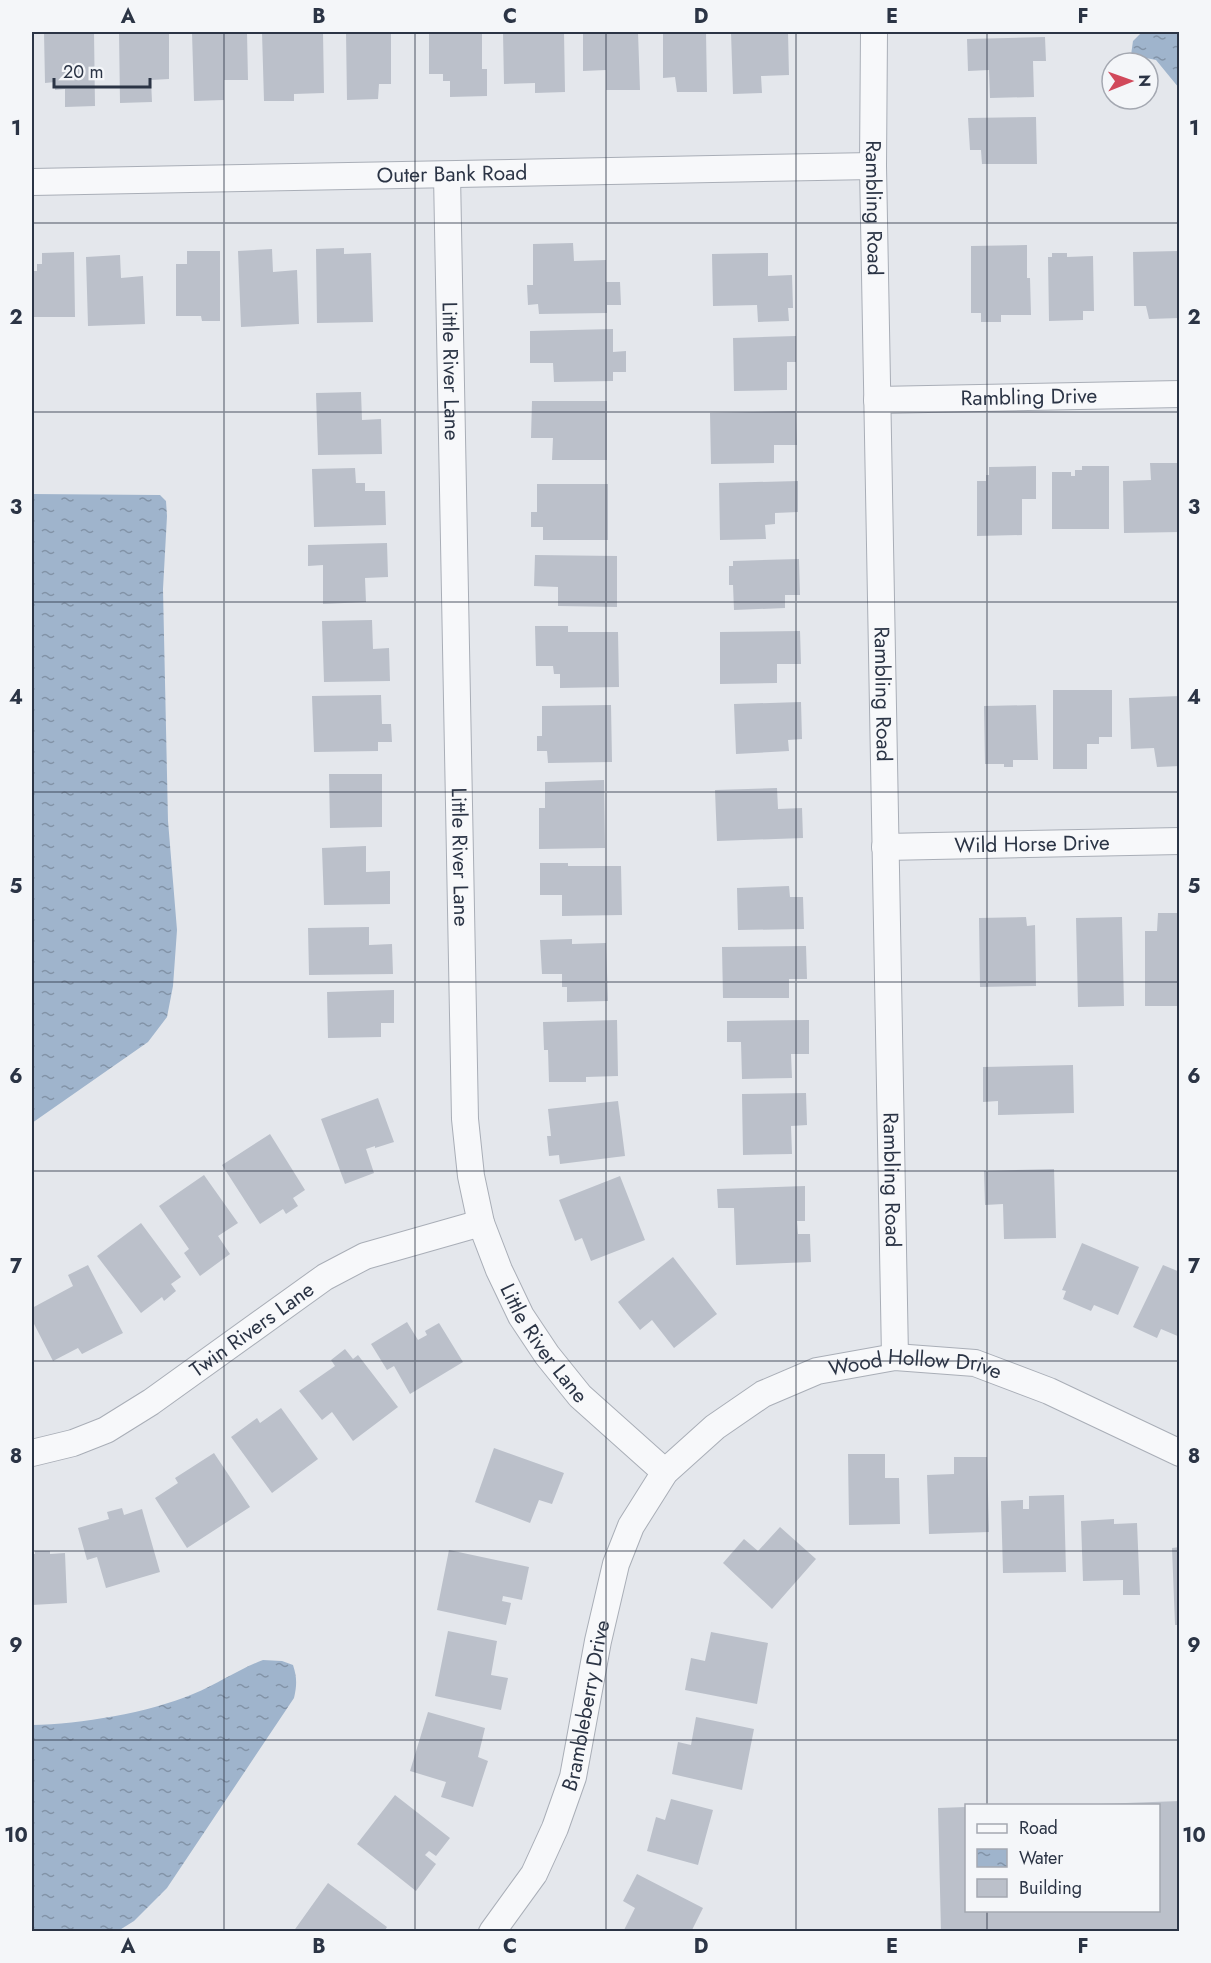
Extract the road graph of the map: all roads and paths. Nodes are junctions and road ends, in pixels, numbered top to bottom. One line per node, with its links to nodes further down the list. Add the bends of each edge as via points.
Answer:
1 (874, 32): 2 (street, Rambling Road)
2 (873, 166): 3 (street, Outer Bank Road); 6 (street, Rambling Road)
3 (447, 175): 4 (street, Outer Bank Road); 9 (street, Little River Lane, via 465,1119)
4 (32, 182)
5 (1179, 394): 6 (street, Rambling Drive)
6 (877, 400): 8 (street, Rambling Road)
7 (1179, 841): 8 (street, Wild Horse Drive)
8 (885, 847): 10 (street, Rambling Road)
9 (481, 1223): 11 (street, Twin Rivers Lane, via 365,1256 325,1277 106,1430); 13 (street, Little River Lane, via 521,1316 547,1355 580,1396)
10 (895, 1357): 12 (street, Wood Hollow Drive, via 975,1364 1049,1391); 13 (street, Wood Hollow Drive, via 817,1371 763,1394 715,1427)
11 (32, 1453)
12 (1179, 1453)
13 (665, 1472): 14 (street, Brambleberry Drive, via 631,1526 616,1564 573,1777 555,1828 534,1874)
14 (492, 1932)

